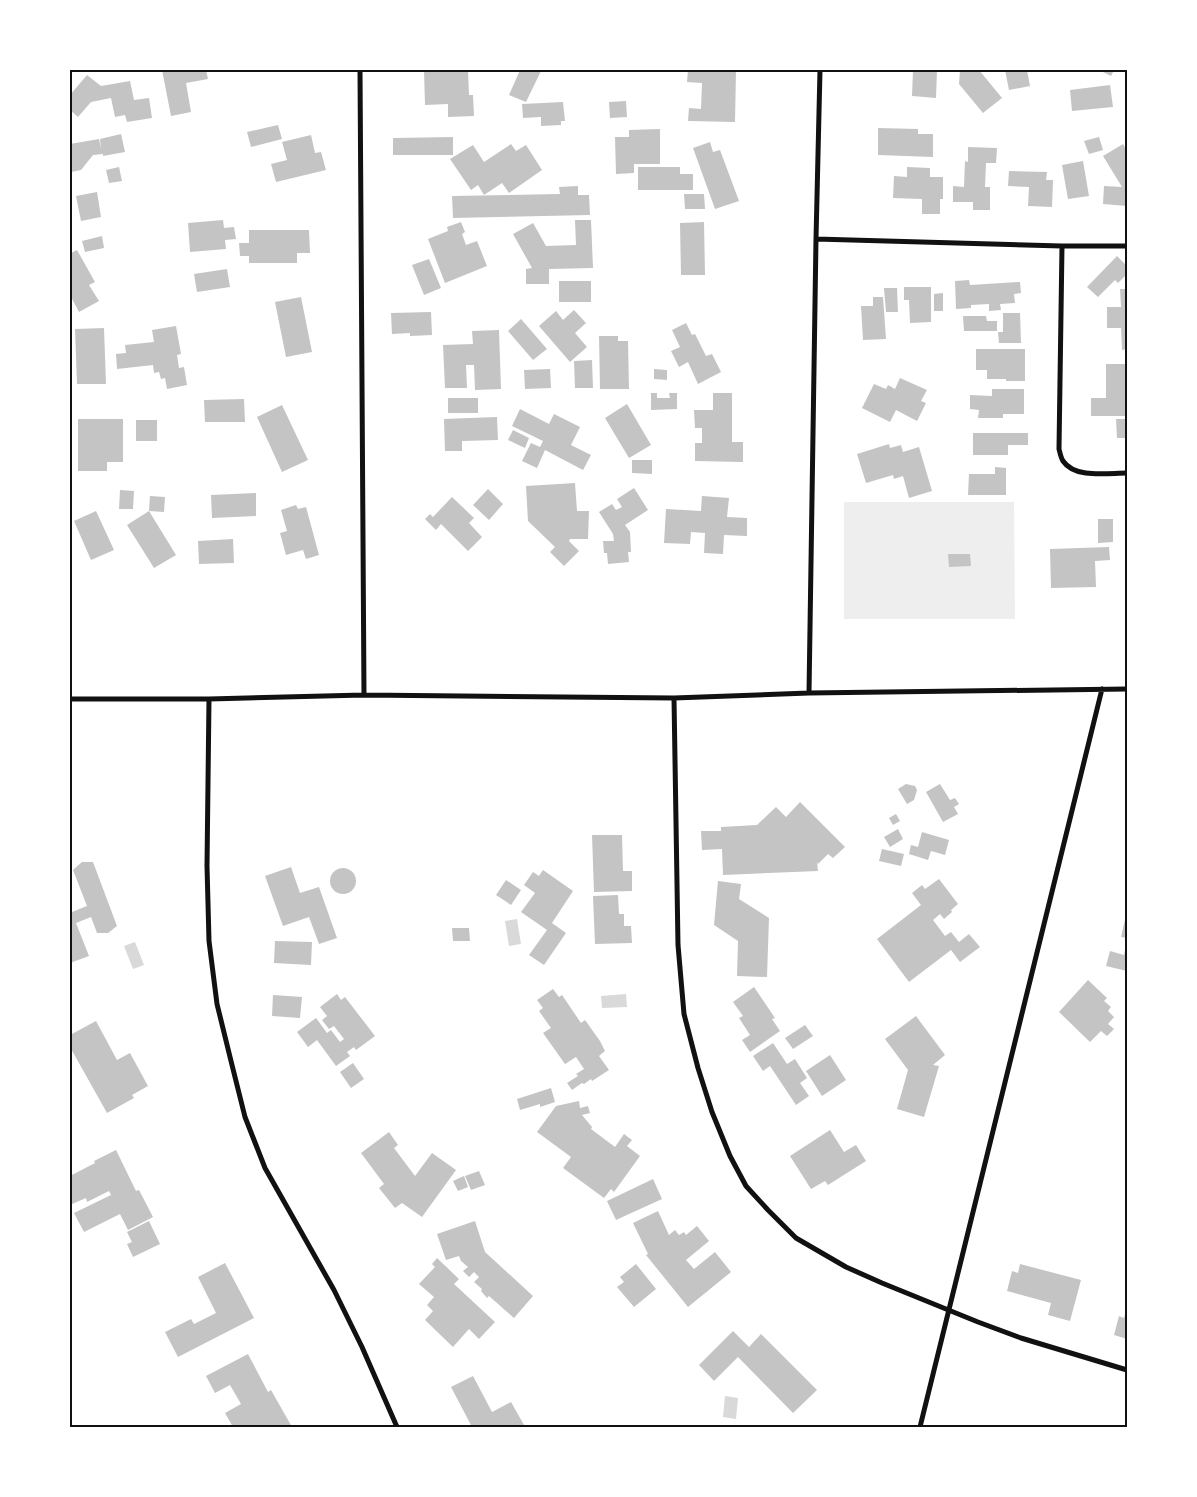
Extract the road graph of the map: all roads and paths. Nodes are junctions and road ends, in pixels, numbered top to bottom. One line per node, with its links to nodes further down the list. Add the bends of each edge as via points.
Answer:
1 (360, 70): 10 (street)
2 (820, 70): 3 (street)
3 (816, 239): 4 (street); 9 (street)
4 (1062, 246): 5 (street); 6 (street, via 1059,450 1063,460 1080,472)
5 (1127, 246)
6 (1127, 473)
7 (1102, 689): 8 (street); 9 (street); 14 (street)
8 (1127, 689)
9 (810, 693): 11 (street)
10 (364, 695): 11 (street); 13 (street)
11 (674, 698): 14 (street, via 678,945 684,1014 703,1086 730,1156 746,1186 796,1238 846,1267)
12 (70, 699): 13 (street)
13 (209, 699): 16 (street, via 209,941 217,1004 245,1117 265,1168 334,1290)
14 (949, 1311): 15 (street, via 1021,1338); 17 (street)
15 (1127, 1370)
16 (397, 1427)
17 (920, 1427)

